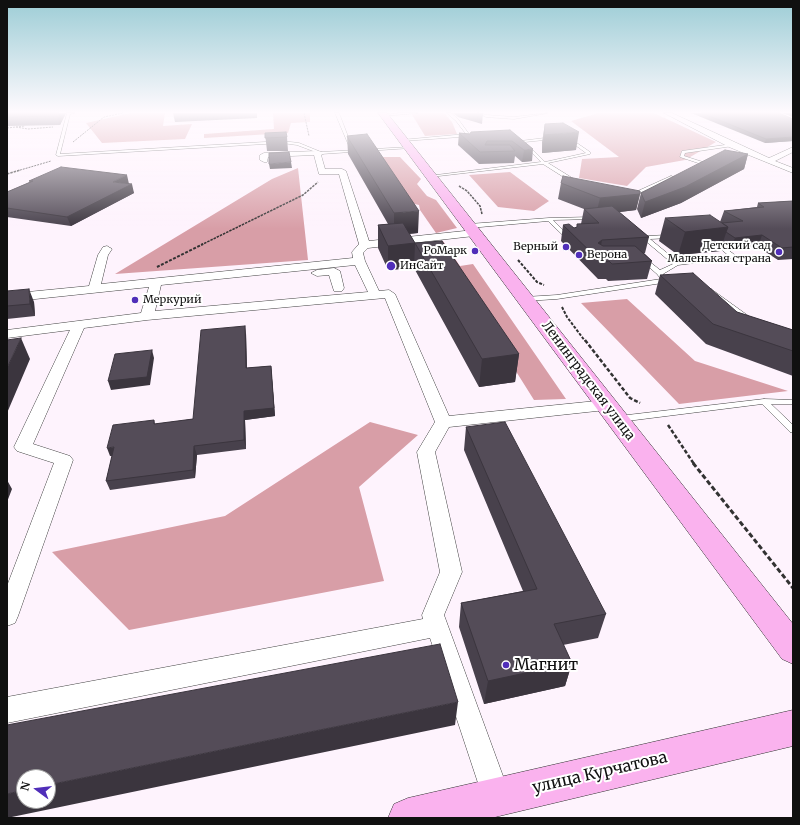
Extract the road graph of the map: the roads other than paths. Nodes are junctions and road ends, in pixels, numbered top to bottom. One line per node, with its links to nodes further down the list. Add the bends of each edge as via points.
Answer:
1 (59, 152): 2 (lane, via 58,155)
2 (118, 152)
3 (317, 152): 4 (lane); 11 (street, via 264,155); 28 (street, via 322,172 342,171)
4 (335, 152)
5 (414, 152): 18 (main road, Ленинградская улица)
6 (532, 152): 14 (lane)
7 (587, 152): 14 (lane, via 589,153)
8 (686, 152): 16 (lane, via 683,152 682,157 705,164)
9 (750, 152): 13 (street)
10 (788, 152): 13 (street)
11 (264, 160)
12 (515, 160): 15 (lane)
13 (770, 160): 17 (street)
14 (544, 163): 15 (lane); 20 (lane)
15 (521, 166): 18 (lane)
16 (698, 167)
17 (793, 170)
18 (437, 175): 24 (main road, Ленинградская улица)
19 (678, 175): 21 (lane, via 630,195)
20 (581, 186)
21 (623, 195)
22 (599, 218): 23 (lane)
23 (548, 219): 24 (lane); 27 (lane)
24 (477, 228): 28 (street); 42 (main road, Ленинградская улица)
25 (705, 234): 32 (lane, via 733,256)
26 (675, 236): 32 (lane, via 645,238)
27 (571, 241)
28 (365, 245): 31 (street, via 357,252)
29 (107, 249): 39 (street)
30 (635, 259): 33 (lane, via 642,259)
31 (359, 261): 36 (street); 40 (street)
32 (677, 264): 33 (lane)
33 (660, 273): 34 (lane)
34 (663, 280): 35 (lane); 42 (lane, via 557,297)
35 (676, 280)
36 (156, 286): 38 (street, via 334,271); 39 (street, via 140,285); 43 (street); 44 (street)
37 (705, 286): 45 (lane)
38 (338, 288)
39 (94, 290): 41 (street)
40 (375, 295): 44 (street); 51 (street, via 389,294)
41 (7, 298)
42 (525, 299): 50 (main road, Ленинградская улица)
43 (7, 301)
44 (147, 316): 46 (street)
45 (756, 323)
46 (79, 324): 47 (street); 53 (street, via 23,447 64,460)
47 (7, 334)
48 (764, 401): 49 (lane); 50 (lane, via 662,414); 52 (lane)
49 (793, 402)
50 (611, 412): 51 (street); 55 (main road, Ленинградская улица)
51 (443, 422): 54 (street, via 426,452 451,572 433,616)
52 (793, 430)
53 (7, 616)
54 (436, 627): 56 (street); 58 (street)
55 (793, 649)
56 (7, 710)
57 (793, 728): 58 (main road, улица Курчатова)
58 (497, 798): 59 (main road, улица Курчатова)
59 (408, 818)

